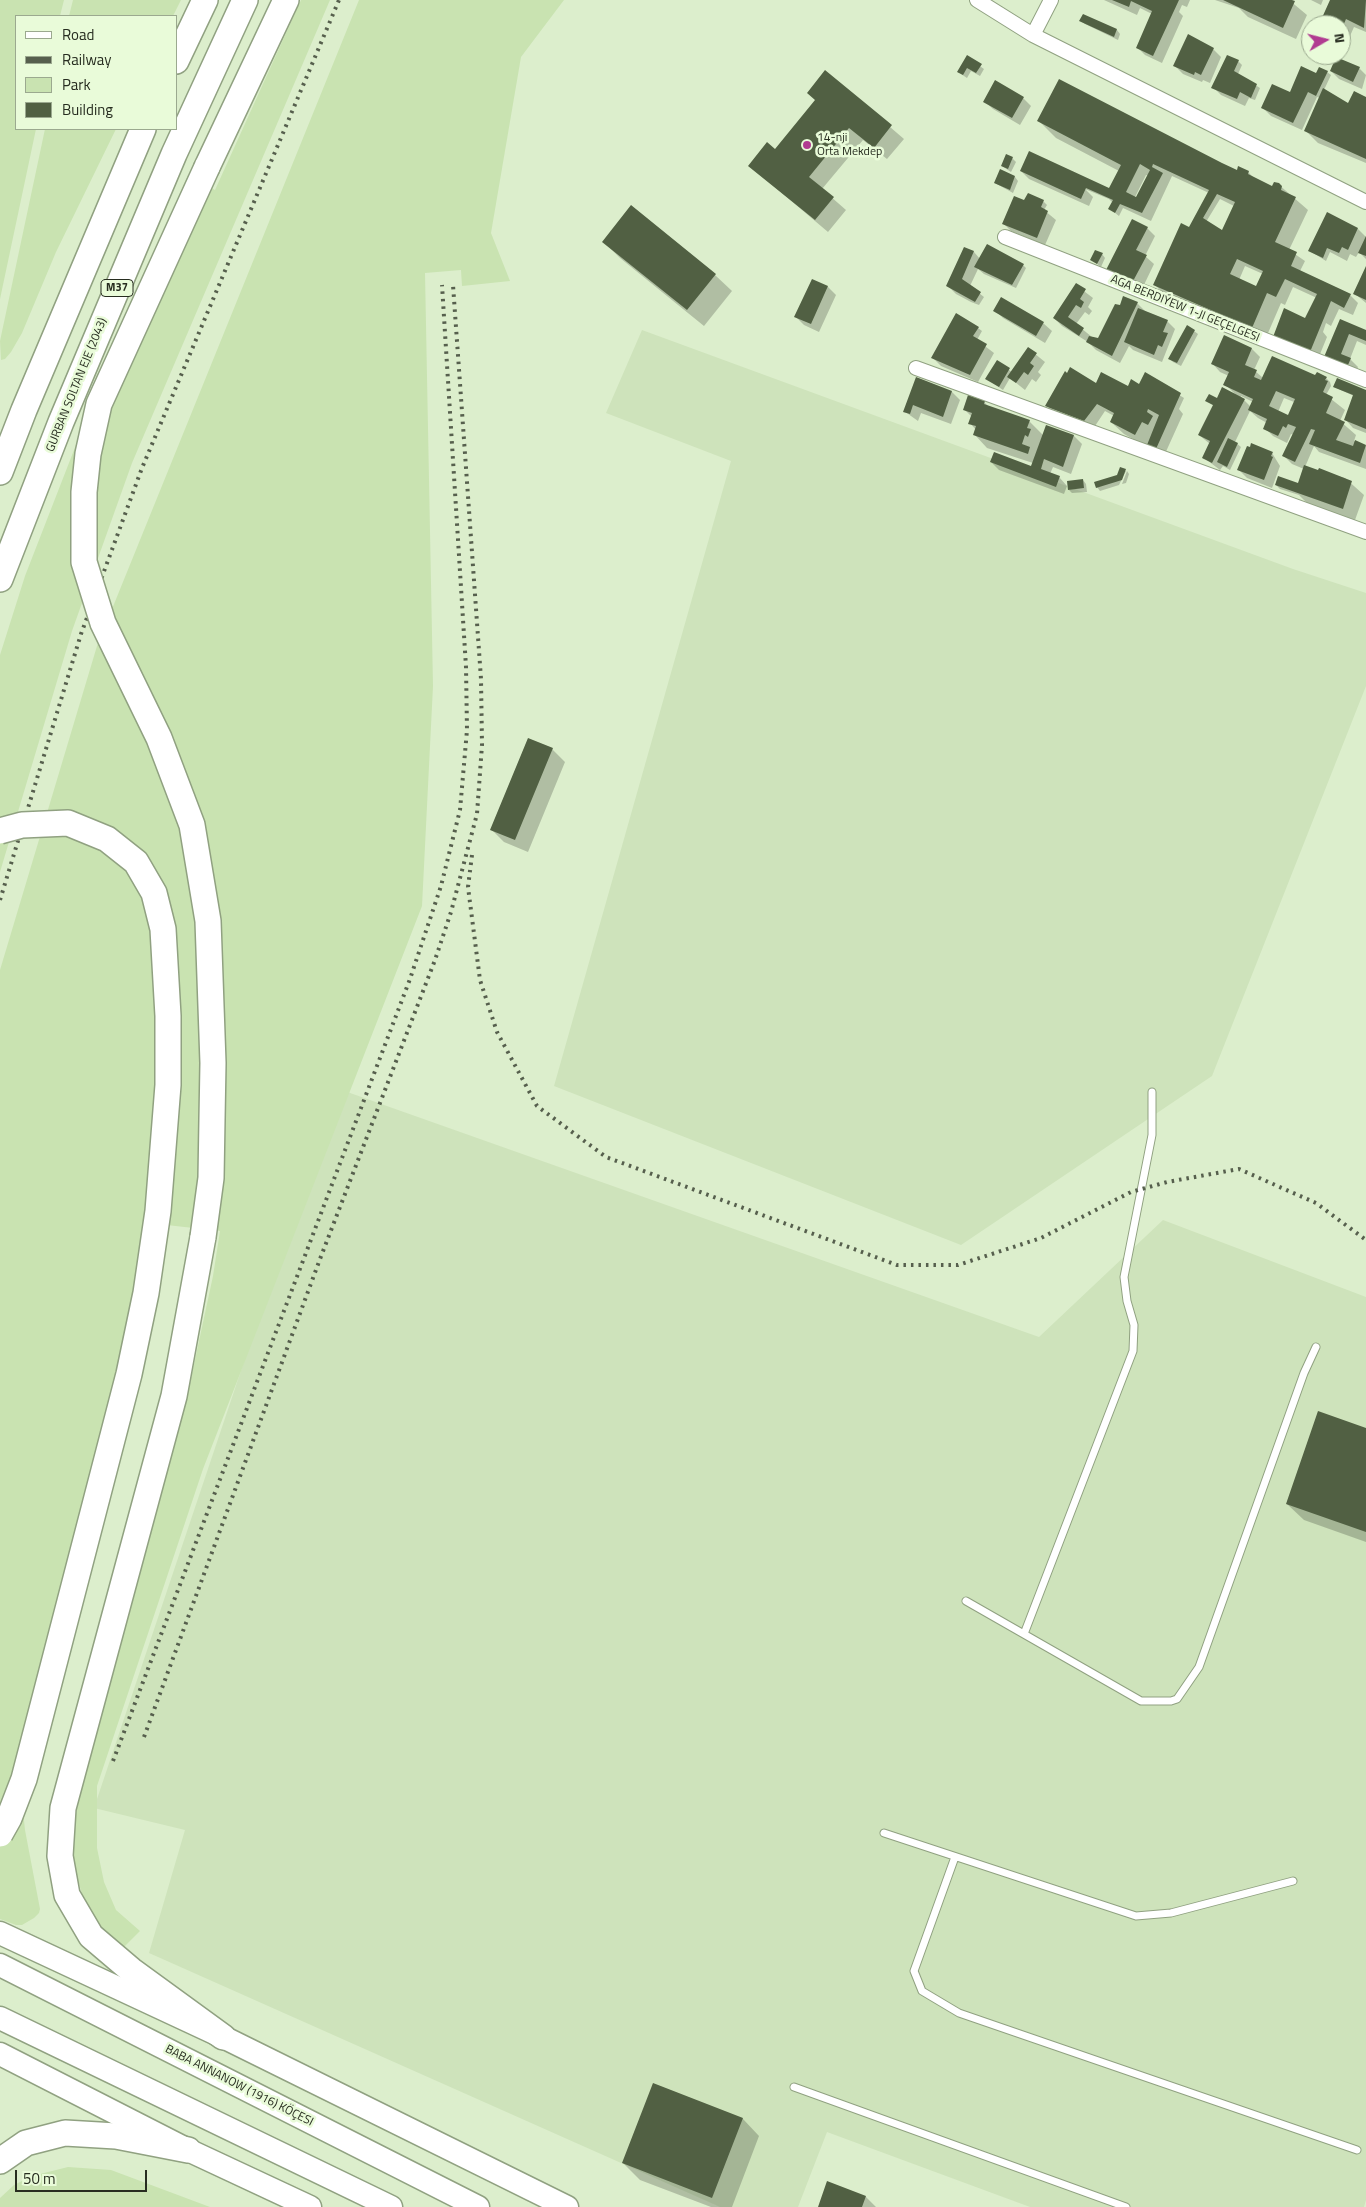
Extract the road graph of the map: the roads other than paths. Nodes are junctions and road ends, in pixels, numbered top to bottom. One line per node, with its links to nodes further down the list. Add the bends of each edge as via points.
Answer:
1 (206, 0): 7 (highway)
2 (245, 0): 15 (highway, GURBAN SOLTAN EJE (2043) / M37, via 162,180 60,422)
3 (286, 0): 28 (highway, bridge, via 99,404 84,492 84,562 103,623 159,738 192,825 208,921 213,1063 211,1178 174,1396 63,1808 60,1856 67,1895 91,1936 131,1970)
4 (977, 0): 6 (street)
5 (1051, 0): 6 (street)
6 (1033, 36): 9 (street)
7 (178, 57)
8 (143, 130): 13 (highway)
9 (1366, 202)
10 (1005, 237): 12 (street, AGA BERDIÝEW 1-JI GEÇELGESI)
11 (916, 368): 14 (street)
12 (1366, 380)
13 (0, 472)
14 (1366, 532)
15 (0, 579)
16 (0, 831): 22 (highway, bridge, via 22,825 68,823 108,839 136,862 154,893 163,929 168,1016 168,1065 158,1211 146,1294 129,1374 24,1779)
17 (1152, 1092): 20 (lane, via 1152,1135 1124,1277 1134,1325 1133,1351)
18 (1316, 1348): 20 (lane, via 1304,1373 1199,1667 1177,1699 1141,1701)
19 (966, 1601): 20 (lane)
20 (1024, 1634)
21 (884, 1833): 23 (lane)
22 (0, 1834)
23 (955, 1857): 24 (lane, via 1136,1916 1171,1913); 32 (lane, via 914,1971 922,1991 959,2013)
24 (1293, 1881)
25 (0, 1933): 28 (main road)
26 (0, 1965): 36 (main road, BABA ANNANOW (1916) KÖÇESI)
27 (0, 2018): 35 (main road)
28 (223, 2037): 37 (main road)
29 (0, 2054): 31 (main road)
30 (794, 2087): 38 (lane)
31 (188, 2150): 33 (highway, via 116,2136 65,2133 26,2144); 34 (main road)
32 (1356, 2150)
33 (0, 2161)
34 (310, 2207)
35 (391, 2207)
36 (478, 2207)
37 (567, 2207)
38 (1126, 2207)

